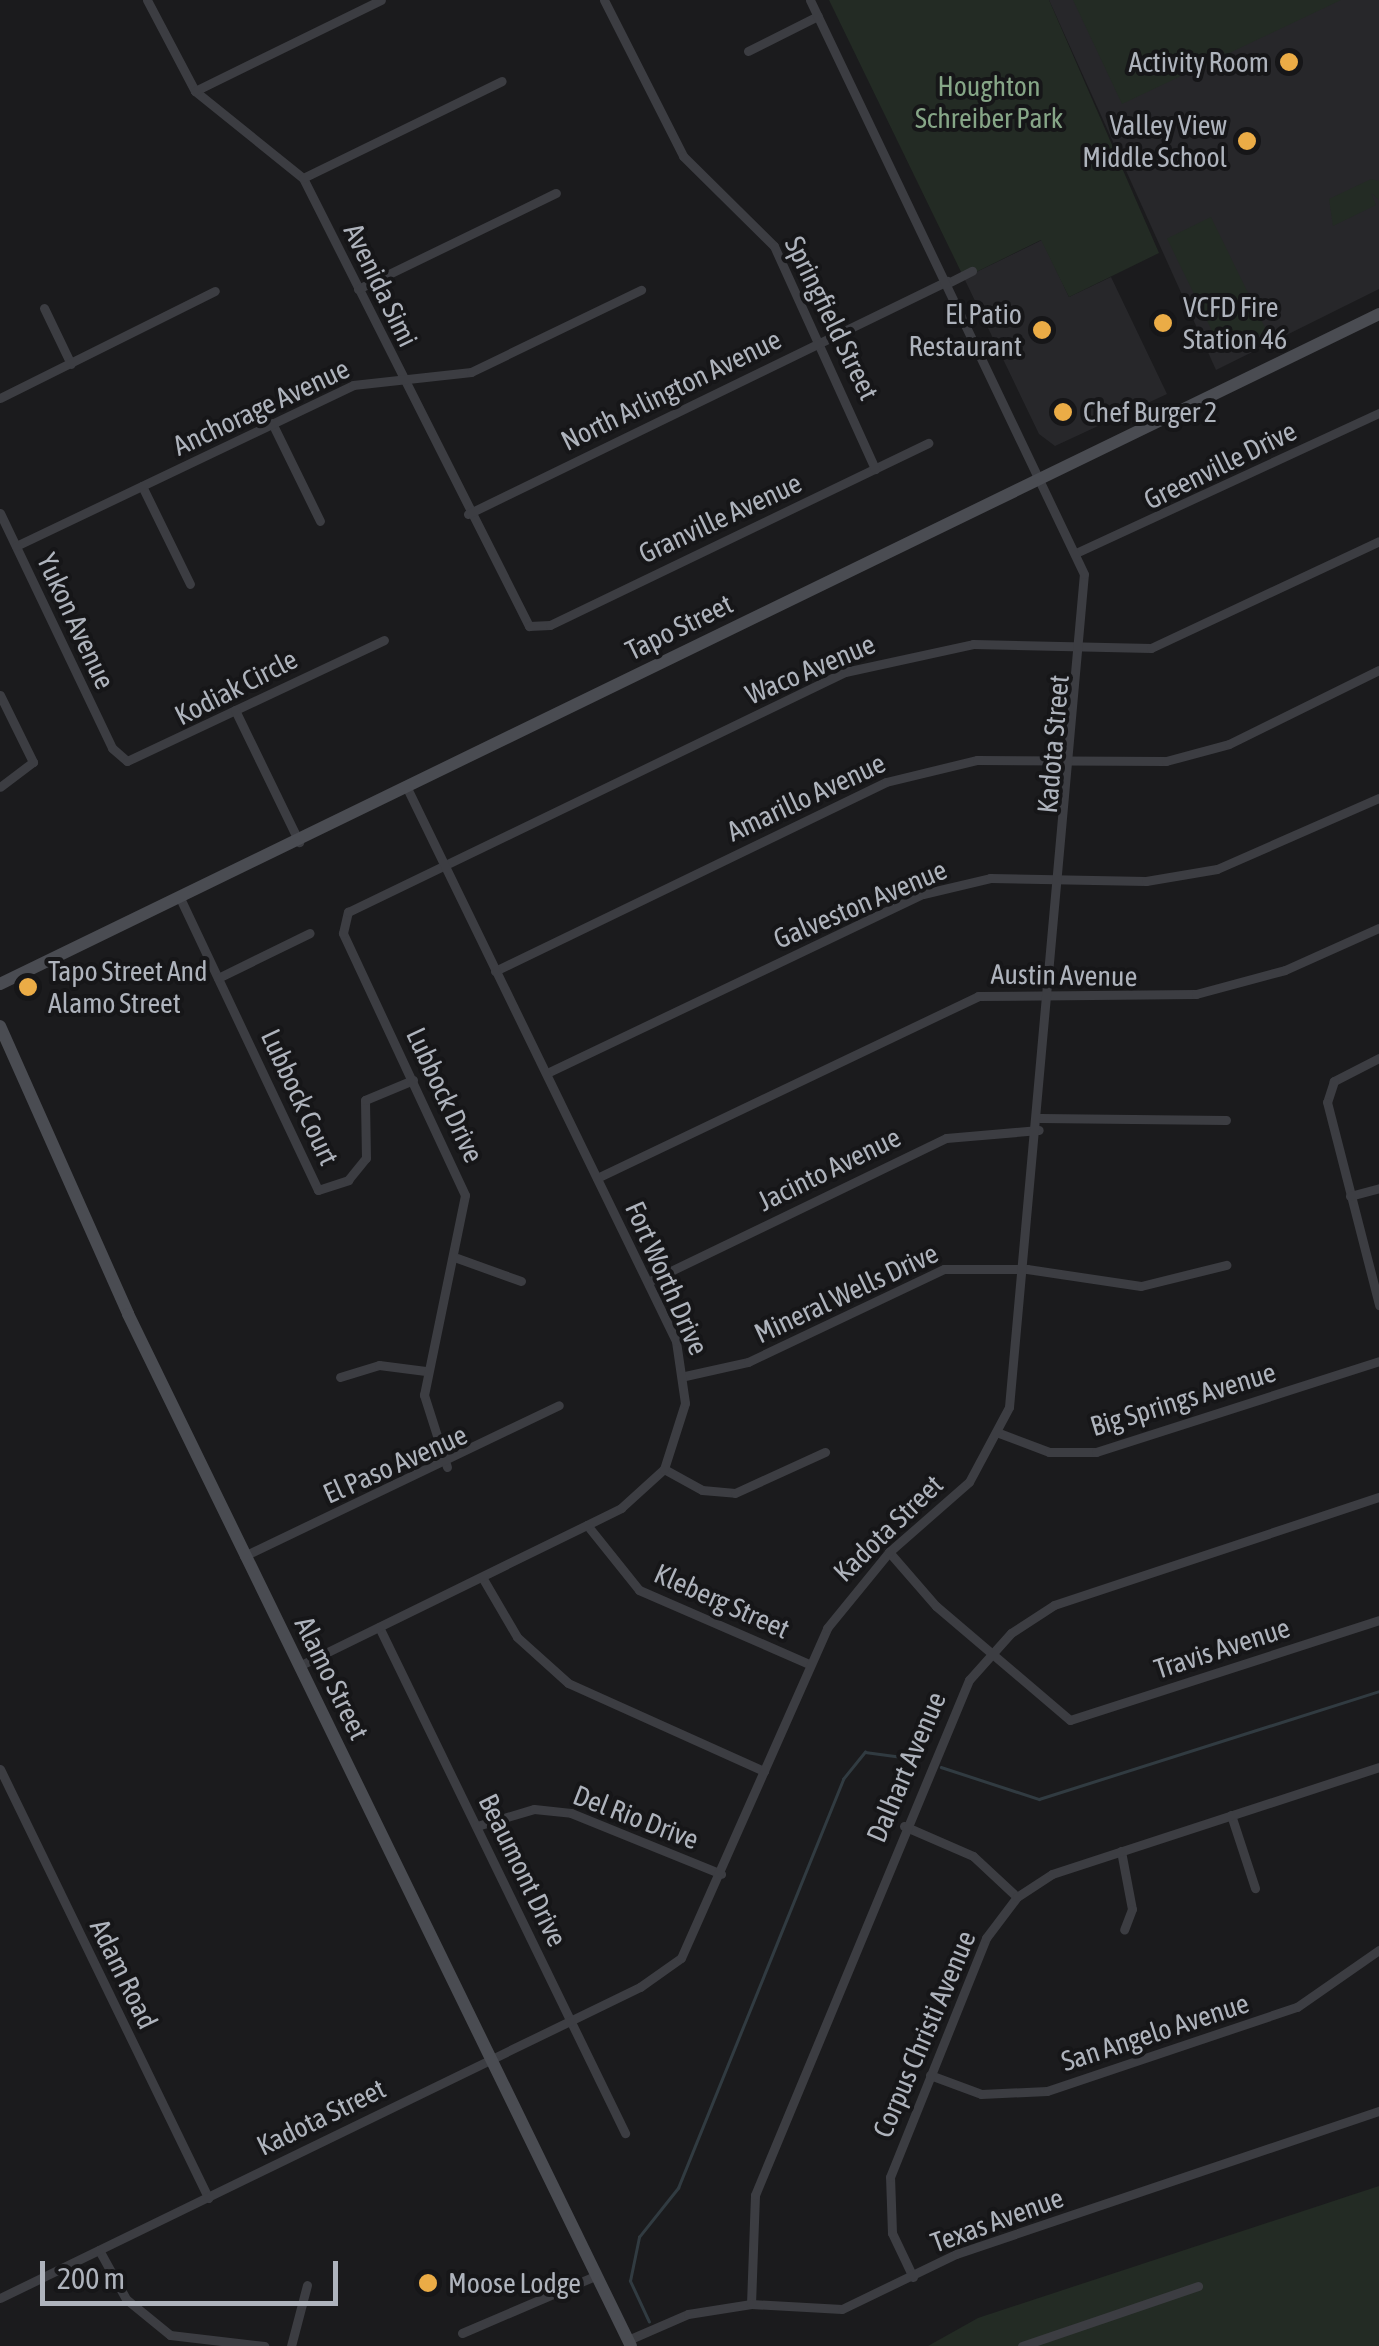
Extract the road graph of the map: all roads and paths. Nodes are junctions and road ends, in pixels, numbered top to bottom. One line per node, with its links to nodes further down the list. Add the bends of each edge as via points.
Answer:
1 (147, 0): 8 (street, Avenida Simi)
2 (381, 0): 8 (street)
3 (604, 0): 18 (street, Springfield Street, via 674,142 762,226)
4 (810, 0): 5 (street, Kadota Street)
5 (818, 16): 6 (street); 12 (street, Kadota Street)
6 (748, 50)
7 (502, 81): 9 (street)
8 (195, 91): 9 (street, Avenida Simi)
9 (302, 178): 13 (street, Avenida Simi)
10 (556, 193): 13 (street)
11 (972, 271): 12 (street, North Arlington Avenue)
12 (948, 282): 18 (street, North Arlington Avenue); 26 (street, Kadota Street)
13 (358, 289): 20 (street, Avenida Simi)
14 (641, 290): 20 (street, Anchorage Avenue, via 471,372)
15 (215, 291): 19 (street)
16 (44, 308): 19 (street)
17 (1379, 314): 26 (street, Tapo Street)
18 (821, 342): 25 (street, Springfield Street); 29 (street, North Arlington Avenue)
19 (71, 364): 21 (street)
20 (402, 378): 23 (street, Anchorage Avenue, via 353,385); 29 (street, Avenida Simi)
21 (0, 398)
22 (1379, 413): 33 (street, Greenville Drive)
23 (272, 423): 27 (street, Anchorage Avenue); 30 (street)
24 (928, 443): 25 (street, Granville Avenue)
25 (875, 469): 35 (street, Granville Avenue, via 550,625)
26 (1043, 478): 33 (street, Kadota Street); 44 (street, Tapo Street)
27 (142, 486): 32 (street, Anchorage Avenue); 34 (street)
28 (0, 513): 32 (street, Yukon Avenue)
29 (468, 514): 35 (street, Avenida Simi)
30 (320, 521)
31 (1379, 541): 37 (street, Waco Avenue, via 1166,644)
32 (16, 546): 41 (street, Yukon Avenue)
33 (1078, 552): 37 (street, Kadota Street)
34 (190, 584)
35 (529, 626)
36 (384, 640): 40 (street, Kodiak Circle)
37 (1084, 645): 42 (street, Kadota Street); 47 (street, Waco Avenue, via 973,644 844,672)
38 (1379, 670): 42 (street, Amarillo Avenue, via 1193,755 1120,766)
39 (0, 695): 43 (street, via 33,762)
40 (236, 710): 41 (street, Kodiak Circle, via 146,759 127,760); 46 (street)
41 (112, 748)
42 (1074, 762): 48 (street, Kadota Street); 53 (street, Amarillo Avenue, via 976,760 886,782)
43 (0, 788)
44 (408, 790): 46 (street, Tapo Street); 47 (street, Fort Worth Drive)
45 (1379, 798): 48 (street, Galveston Avenue, via 1216,869 1146,881)
46 (300, 842): 49 (street, Tapo Street)
47 (444, 866): 50 (street, Waco Avenue); 53 (street, Fort Worth Drive)
48 (1063, 878): 56 (street, Kadota Street); 59 (street, Galveston Avenue, via 990,878 923,894)
49 (180, 898): 54 (street, Lubbock Court); 55 (street, Tapo Street)
50 (342, 922): 60 (street, Lubbock Drive)
51 (1379, 928): 56 (street, Austin Avenue, via 1285,970 1196,994)
52 (310, 933): 54 (street)
53 (495, 971): 59 (street, Fort Worth Drive)
54 (218, 978): 60 (street, Lubbock Court, via 318,1190 348,1180 366,1158 364,1100)
55 (0, 984)
56 (1052, 994): 61 (street, Kadota Street); 64 (street, Austin Avenue, via 963,1001)
57 (0, 1026): 85 (street, Alamo Street)
58 (1379, 1058): 66 (street, via 1332,1084 1327,1102)
59 (546, 1073): 64 (street, Fort Worth Drive)
60 (412, 1080): 67 (street, Lubbock Drive, via 460,1174 466,1213)
61 (1040, 1118): 62 (street); 63 (street, Kadota Street)
62 (1226, 1120)
63 (1039, 1130): 69 (street, Kadota Street); 71 (street, Jacinto Avenue, via 946,1138)
64 (597, 1178): 71 (street, Fort Worth Drive)
65 (1379, 1188): 66 (street)
66 (1350, 1196): 72 (street)
67 (457, 1258): 70 (street); 74 (street, Lubbock Drive)
68 (1226, 1264): 69 (street, Mineral Wells Drive, via 1141,1286)
69 (1027, 1269): 75 (street, Mineral Wells Drive, via 944,1269 748,1362); 78 (street, Kadota Street, via 1016,1378)
70 (521, 1281)
71 (648, 1282): 75 (street, Fort Worth Drive)
72 (1379, 1305)
73 (1379, 1361): 78 (street, Big Springs Avenue, via 1096,1452 1049,1452)
74 (426, 1371): 76 (street, via 379,1365); 80 (street, Lubbock Drive, via 427,1418)
75 (685, 1376): 81 (street, Fort Worth Drive, via 682,1427)
76 (340, 1378)
77 (559, 1405): 80 (street, El Paso Avenue)
78 (999, 1433): 84 (street, Kadota Street, via 969,1482)
79 (826, 1452): 81 (street, via 736,1493 702,1490)
80 (447, 1466): 85 (street, El Paso Avenue)
81 (664, 1468): 83 (street, Fort Worth Drive, via 636,1498)
82 (1379, 1497): 89 (street, Dalhart Avenue, via 1075,1596)
83 (587, 1525): 86 (street, Fort Worth Drive); 90 (street, Kleberg Street, via 639,1590)
84 (889, 1552): 89 (street); 90 (street, Kadota Street, via 844,1601)
85 (244, 1556): 91 (street, Alamo Street)
86 (482, 1577): 88 (street, Fort Worth Drive); 94 (street, via 516,1636 568,1683)
87 (1379, 1620): 89 (street, Travis Avenue, via 1078,1718 1055,1714)
88 (379, 1628): 91 (street, Fort Worth Drive); 96 (street, Beaumont Drive)
89 (989, 1654): 97 (street, Dalhart Avenue, via 954,1706)
90 (808, 1664): 94 (street, Kadota Street)
91 (298, 1666): 105 (street, Alamo Street)
92 (1379, 1767): 95 (street, Corpus Christi Avenue)
93 (0, 1769): 109 (street, Adam Road)
94 (764, 1770): 99 (street, Kadota Street)
95 (1231, 1815): 98 (street, Corpus Christi Avenue); 100 (street)
96 (476, 1826): 99 (street, Del Rio Drive, via 534,1808 571,1813); 104 (street, Beaumont Drive)
97 (904, 1826): 101 (street, via 972,1856); 116 (street, Dalhart Avenue, via 755,2195)
98 (1121, 1851): 101 (street, Corpus Christi Avenue); 102 (street, via 1132,1909)
99 (722, 1874): 104 (street, Kadota Street, via 681,1958)
100 (1255, 1888)
101 (1016, 1898): 106 (street, Corpus Christi Avenue, via 986,1938)
102 (1124, 1930)
103 (1379, 1950): 106 (street, San Angelo Avenue, via 1297,2007 1047,2091 982,2094)
104 (571, 2020): 105 (street, Kadota Street); 108 (street, Beaumont Drive)
105 (490, 2059): 109 (street, Kadota Street); 111 (street, Alamo Street)
106 (930, 2075): 112 (street, Corpus Christi Avenue, via 888,2192 892,2233)
107 (1379, 2111): 112 (street, Texas Avenue)
108 (625, 2134)
109 (208, 2198): 110 (street, Kadota Street)
110 (99, 2250): 115 (street, Kadota Street); 119 (street, via 126,2299 170,2335)
111 (595, 2276): 117 (street); 118 (street, Alamo Street)
112 (913, 2277): 116 (street, Texas Avenue, via 842,2309)
113 (307, 2284): 120 (street)
114 (1198, 2286): 121 (street)
115 (0, 2298)
116 (751, 2304): 118 (street, Texas Avenue, via 688,2314)
117 (462, 2332)
118 (630, 2343)
119 (264, 2346)
120 (290, 2346)
121 (1022, 2346)

